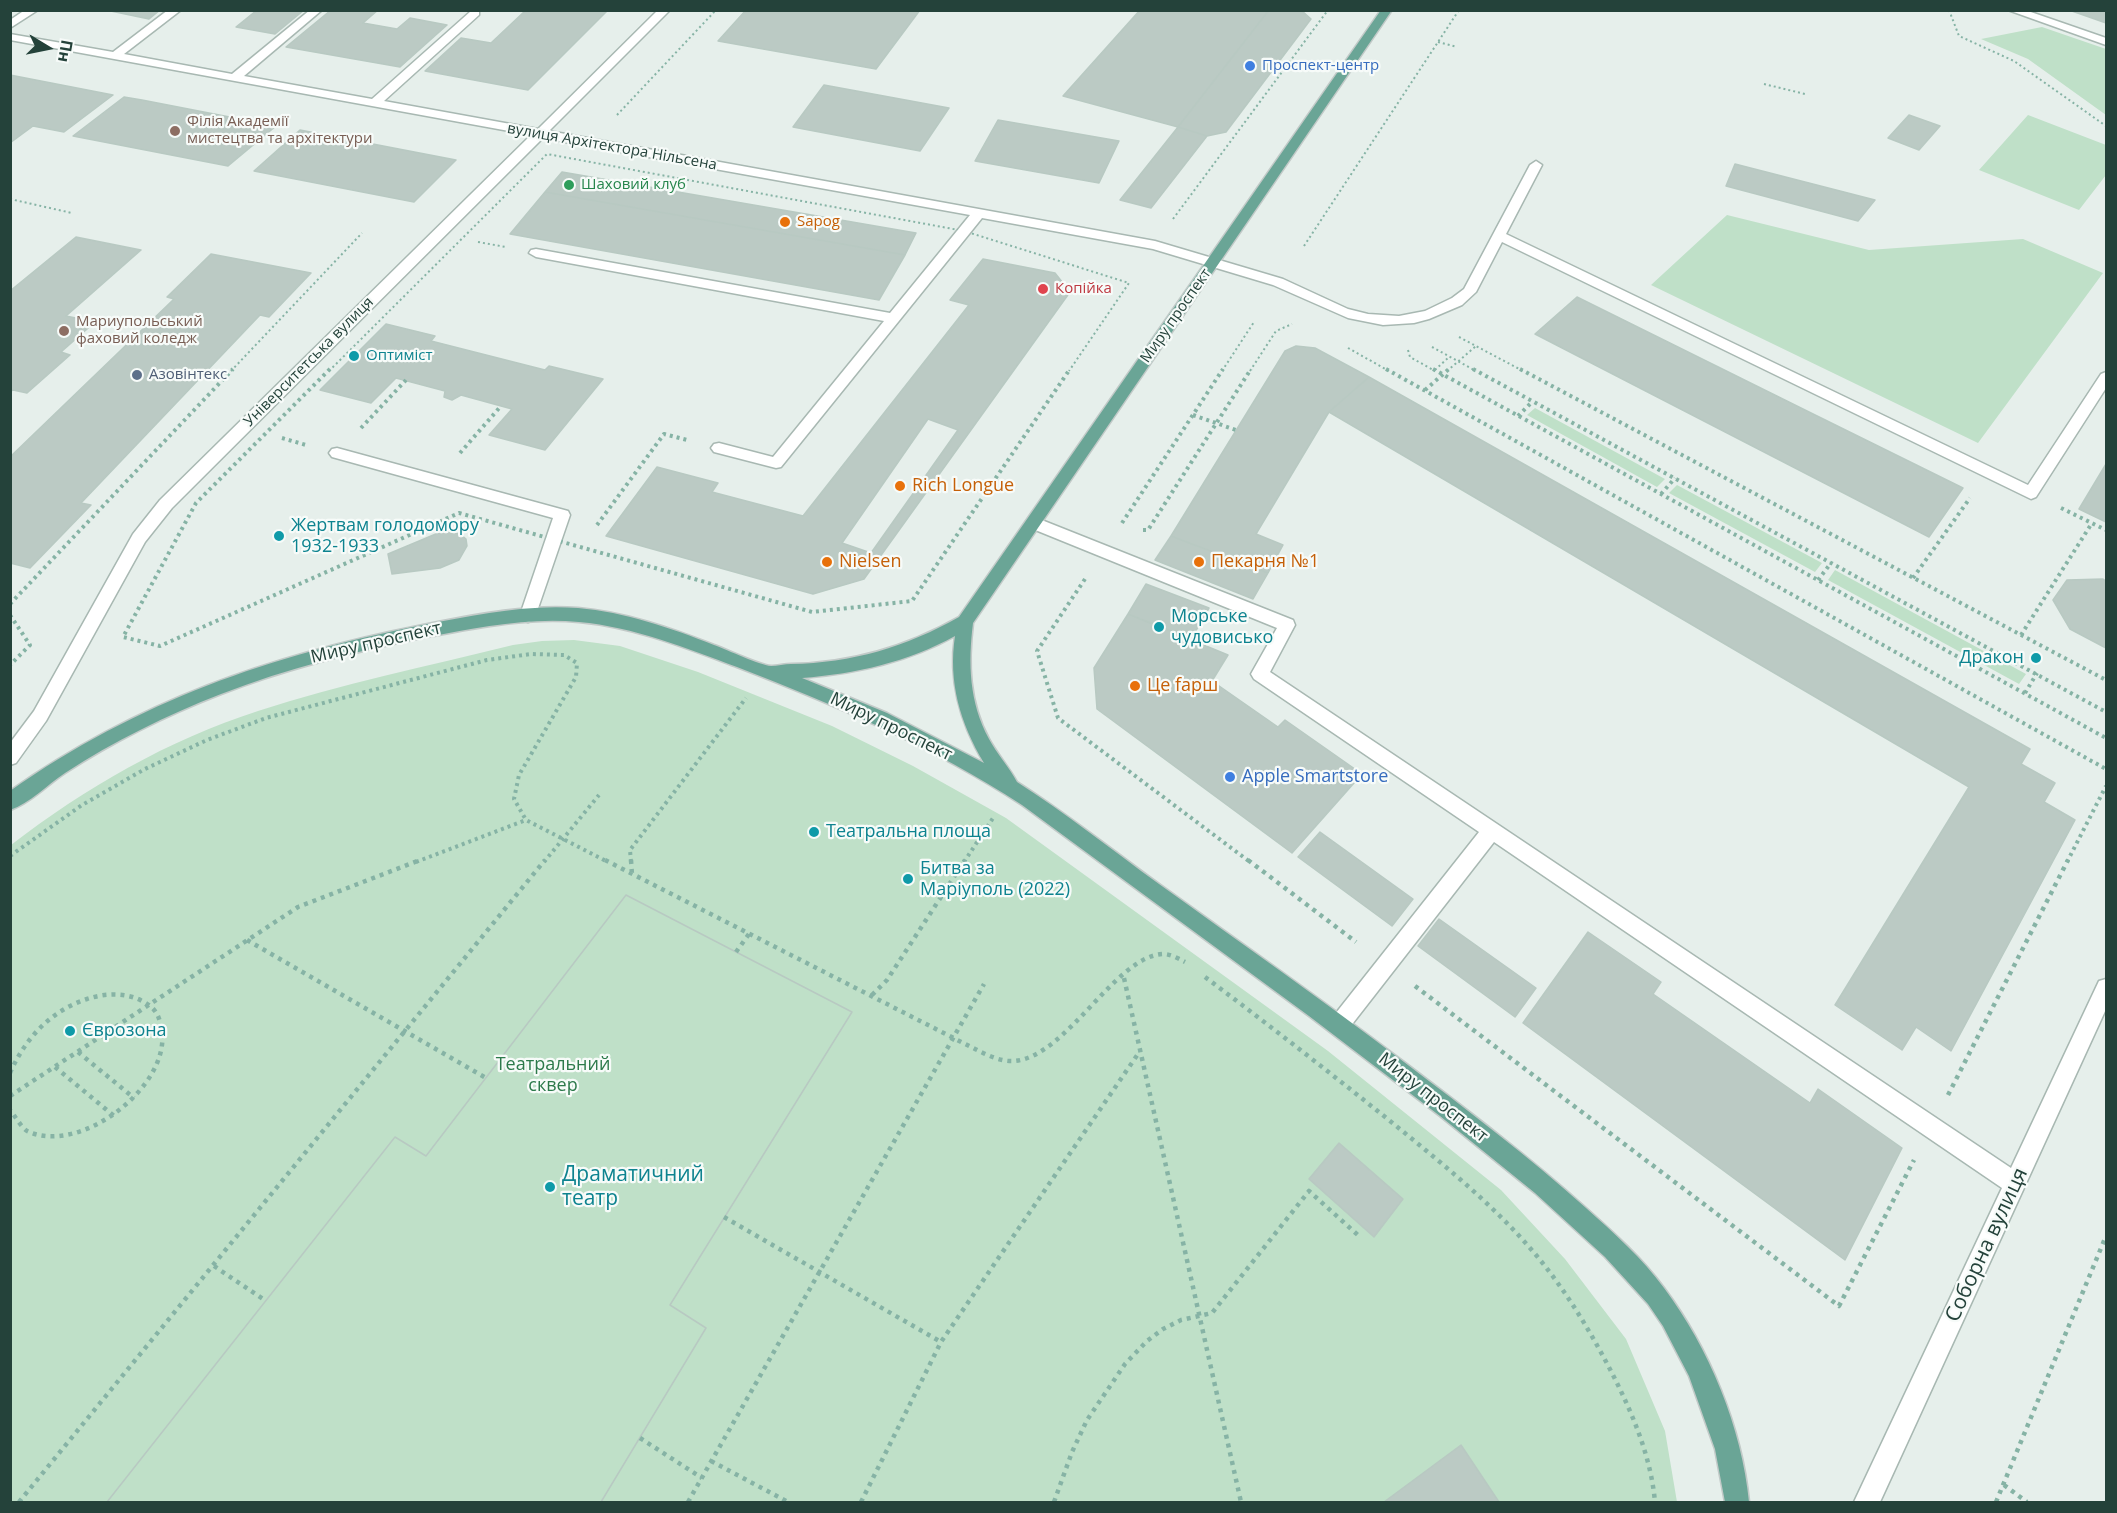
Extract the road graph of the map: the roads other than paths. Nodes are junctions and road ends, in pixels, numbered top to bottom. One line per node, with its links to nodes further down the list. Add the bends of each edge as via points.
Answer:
1 (33, 10): 9 (street)
2 (176, 10): 12 (street)
3 (317, 10): 13 (street)
4 (459, 10): 8 (street)
5 (665, 10): 15 (street, Університетська вулиця)
6 (1387, 10): 20 (main road, Миру проспект)
7 (2013, 10): 11 (street)
8 (480, 12): 14 (street)
9 (10, 26)
10 (10, 37): 12 (street, вулиця Архітектора Нільсена)
11 (2106, 42)
12 (115, 56): 13 (street, вулиця Архітектора Нільсена)
13 (234, 78): 14 (street, вулиця Архітектора Нільсена)
14 (375, 103): 15 (street, вулиця Архітектора Нільсена)
15 (542, 134): 17 (street, вулиця Архітектора Нільсена); 29 (street, Університетська вулиця, via 151,520 40,716)
16 (1536, 165): 18 (street, вулиця Архітектора Нільсена)
17 (979, 213): 20 (street, вулиця Архітектора Нільсена, via 1155,245); 21 (street)
18 (1499, 236): 20 (street, вулиця Архітектора Нільсена, via 1469,292 1441,312 1422,317 1376,319 1353,315 1280,283); 22 (street, via 2031,493)
19 (536, 253): 21 (street)
20 (1212, 264): 25 (main road, Миру проспект)
21 (893, 318): 23 (street, via 776,463)
22 (2106, 377)
23 (719, 448)
24 (337, 453): 26 (street, via 562,516)
25 (1034, 523): 27 (main road, Миру проспект); 32 (street, via 1287,625 1260,674)
26 (528, 615): 28 (main road, Миру проспект, via 576,615 622,621); 31 (main road, Миру проспект, via 400,636 228,683 160,711 92,747)
27 (965, 622): 28 (main road, Миру проспект, via 898,655 856,666 811,672); 30 (main road, Миру проспект, via 960,683 969,720 987,755)
28 (767, 671): 30 (main road, Миру проспект, via 930,743)
29 (10, 758)
30 (1012, 789): 34 (main road, Миру проспект)
31 (10, 802)
32 (1492, 830): 34 (street); 35 (street)
33 (2106, 988): 35 (street, Соборна вулиця)
34 (1339, 1025): 36 (main road, Миру проспект, via 1533,1177 1613,1247 1657,1298 1693,1358 1720,1425)
35 (2015, 1184): 37 (street, Соборна вулиця)
36 (1737, 1503)
37 (1867, 1503)

